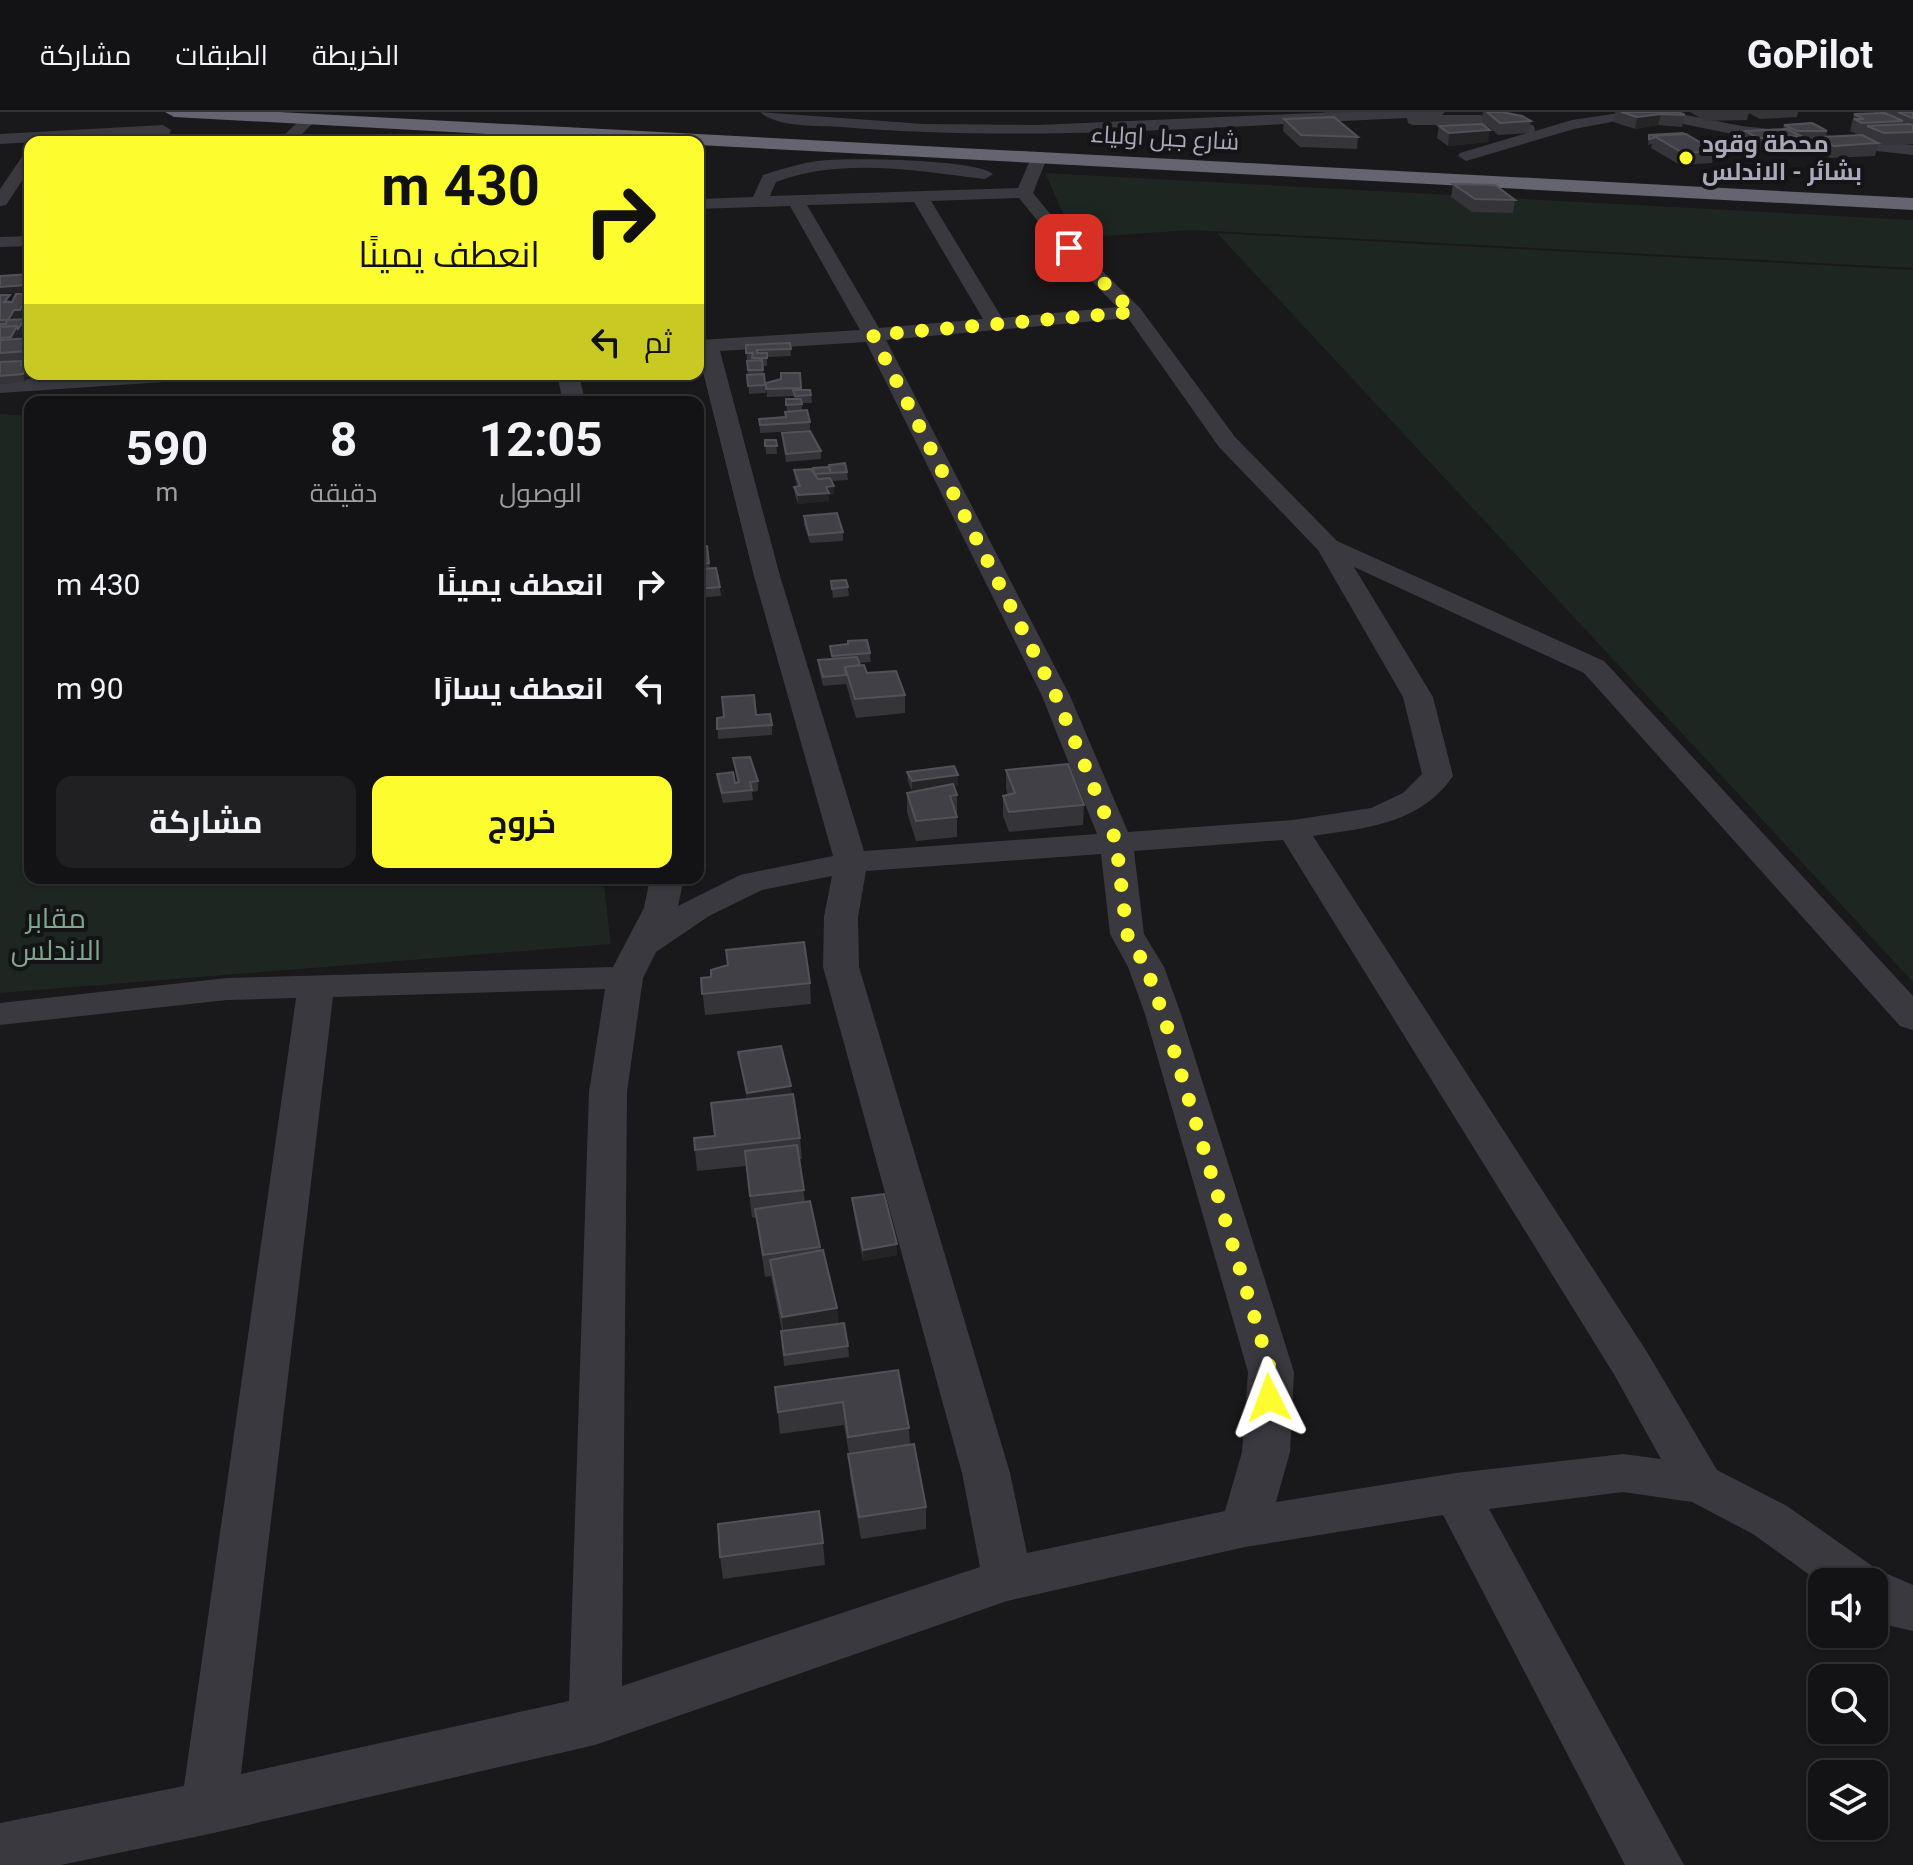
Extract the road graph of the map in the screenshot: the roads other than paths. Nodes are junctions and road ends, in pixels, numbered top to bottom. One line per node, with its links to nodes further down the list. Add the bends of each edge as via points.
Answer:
1 (174, 112): 9 (highway, شارع جبل اولياء)
2 (425, 112): 13 (highway, شارع جبل اولياء)
3 (768, 112): 13 (street)
4 (937, 112): 13 (street)
5 (1438, 112): 10 (street)
6 (1640, 112): 11 (street)
7 (1648, 112): 18 (street, via 1742,131)
8 (1304, 115): 10 (street); 13 (street)
9 (308, 120): 15 (street); 16 (highway, شارع جبل اولياء)
10 (1377, 123): 11 (street, via 1479,120)
11 (1549, 132): 20 (street)
12 (41, 133): 14 (street, via 163,130); 17 (street)
13 (944, 134): 21 (highway, شارع جبل اولياء)
14 (161, 136)
15 (291, 136)
16 (512, 136)
17 (0, 139)
18 (1913, 150)
19 (704, 151): 25 (highway, شارع جبل اولياء)
20 (1465, 158): 22 (highway, شارع جبل اولياء); 27 (highway, شارع جبل اولياء)
21 (1353, 160): 22 (highway, شارع جبل اولياء); 24 (highway)
22 (1429, 164): 26 (highway)
23 (24, 166): 29 (street)
24 (1332, 173): 25 (highway, شارع جبل اولياء); 26 (highway, شارع جبل اولياء)
25 (1022, 176): 28 (street); 31 (street, via 828,164 769,179); 36 (street, via 1069,248)
26 (1399, 177): 33 (highway, شارع جبل اولياء)
27 (1913, 189)
28 (919, 195): 30 (street); 37 (street)
29 (0, 201)
30 (796, 201): 31 (street); 38 (street)
31 (759, 202): 32 (street)
32 (704, 204)
33 (1913, 204)
34 (24, 241): 35 (street)
35 (0, 242)
36 (1133, 312): 37 (street); 43 (street, via 1227,442)
37 (996, 324): 38 (street)
38 (873, 335): 39 (street); 45 (street, via 1056,696)
39 (704, 346)
40 (704, 350): 46 (street)
41 (43, 380): 42 (street)
42 (0, 387)
43 (1328, 546): 44 (street, via 1418,697 1438,776 1414,800 1379,816); 51 (street, via 1594,667)
44 (1293, 830): 45 (street); 52 (street, via 1631,1364)
45 (1116, 841): 46 (street); 54 (street, via 1127,934 1163,1014 1271,1372 1266,1452)
46 (851, 862): 48 (street, via 752,882 697,909); 56 (street, via 841,917 841,967 986,1473)
47 (666, 884): 48 (street, via 661,908)
48 (631, 963): 49 (street); 57 (street, via 608,1092)
49 (316, 986): 50 (street, via 227,989); 58 (street)
50 (0, 1014)
51 (1913, 1018)
52 (1700, 1484): 53 (street, via 1623,1473); 55 (street, via 1770,1520)
53 (1456, 1493): 54 (street); 60 (street)
54 (1245, 1527): 56 (street)
55 (1839, 1568)
56 (1007, 1579): 57 (street)
57 (595, 1720): 58 (street)
58 (209, 1808): 59 (street)
59 (0, 1850)
60 (1655, 1865)

